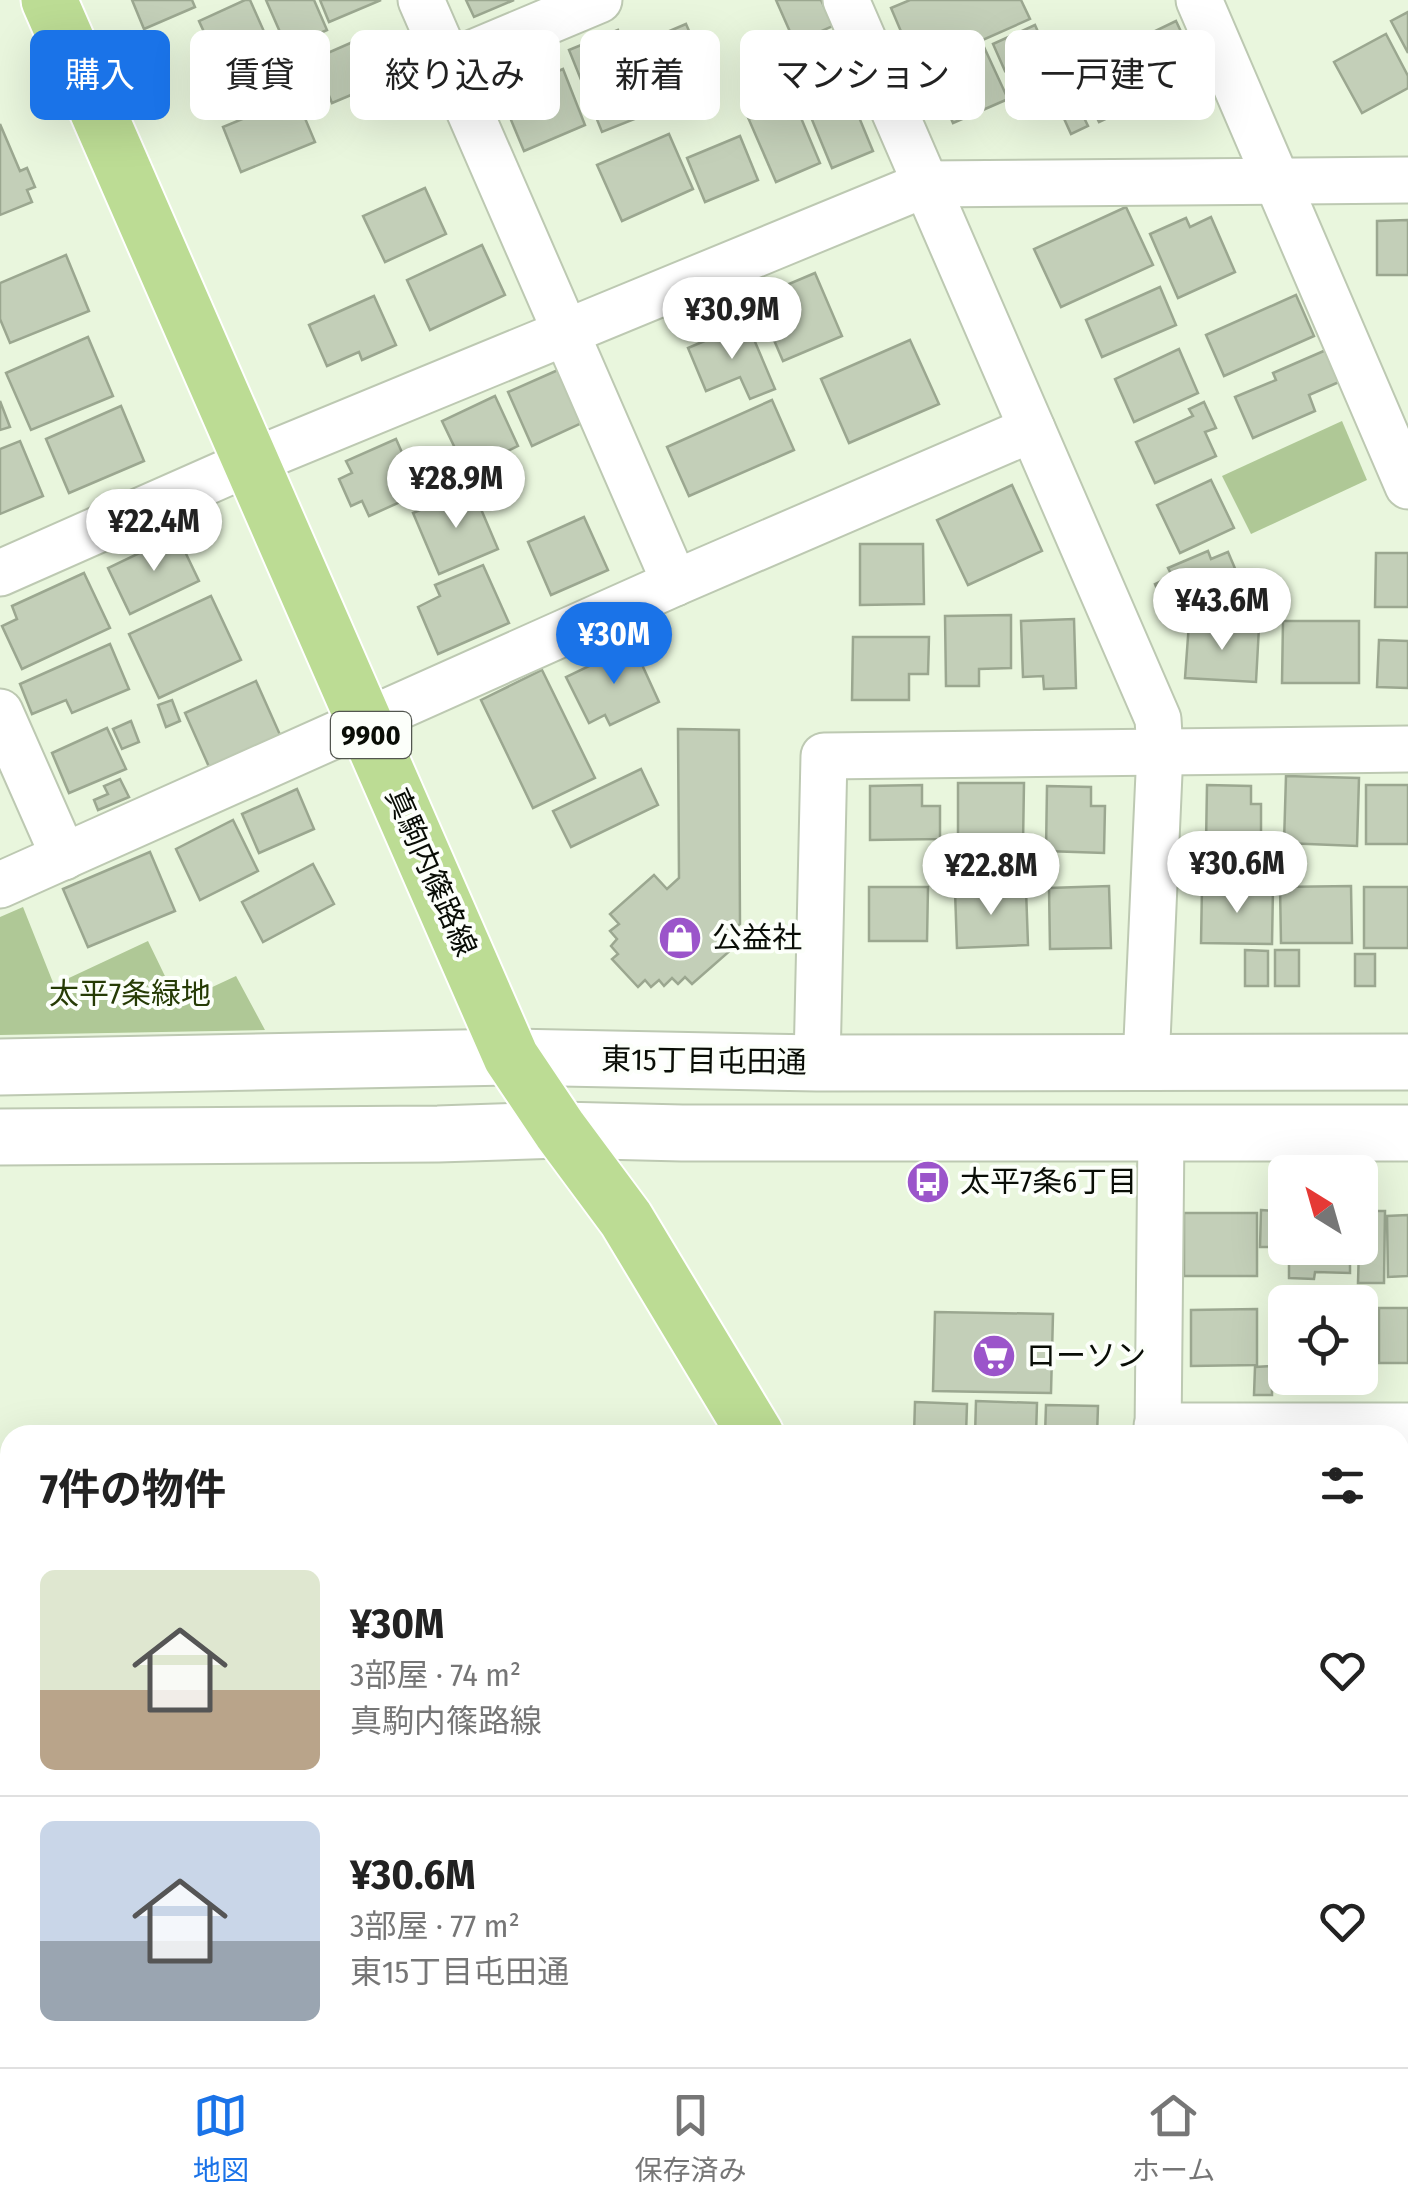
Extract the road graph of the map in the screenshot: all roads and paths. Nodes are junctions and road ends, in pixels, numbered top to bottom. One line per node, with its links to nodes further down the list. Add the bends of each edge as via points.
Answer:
1 (49, 0): 14 (main road, 真駒内篠路線 / 9900)
2 (422, 0): 6 (street)
3 (599, 0): 7 (street)
4 (846, 0): 11 (street)
5 (1200, 0): 10 (street)
6 (435, 30)
7 (528, 30)
8 (474, 120): 12 (street)
9 (1408, 180): 10 (street)
10 (1275, 181): 11 (street); 15 (street)
11 (926, 184): 12 (street); 13 (street)
12 (566, 332): 14 (street); 17 (street)
13 (1032, 429): 17 (street); 21 (street, via 1158,719)
14 (251, 462): 16 (street); 19 (main road, 真駒内篠路線 / 9900)
15 (1408, 486)
16 (0, 573)
17 (675, 583): 19 (street)
18 (0, 712): 22 (street)
19 (365, 722): 22 (street); 24 (main road, 真駒内篠路線 / 9900)
20 (1408, 749): 21 (street)
21 (1160, 751): 26 (street, via 824,756); 27 (street)
22 (64, 856): 23 (street)
23 (0, 885)
24 (512, 1057): 26 (street, 東15丁目屯田通); 28 (street, 東15丁目屯田通); 29 (main road, 真駒内篠路線 / 9900)
25 (1408, 1062): 27 (street, 東15丁目屯田通)
26 (817, 1063): 27 (street, 東15丁目屯田通)
27 (1146, 1063)
28 (0, 1067)
29 (560, 1130): 31 (street); 32 (street); 33 (main road, 真駒内篠路線 / 9900, via 626,1219)
30 (1408, 1132): 31 (street)
31 (1161, 1133): 34 (street)
32 (0, 1137)
33 (750, 1425)
34 (1158, 1425)

